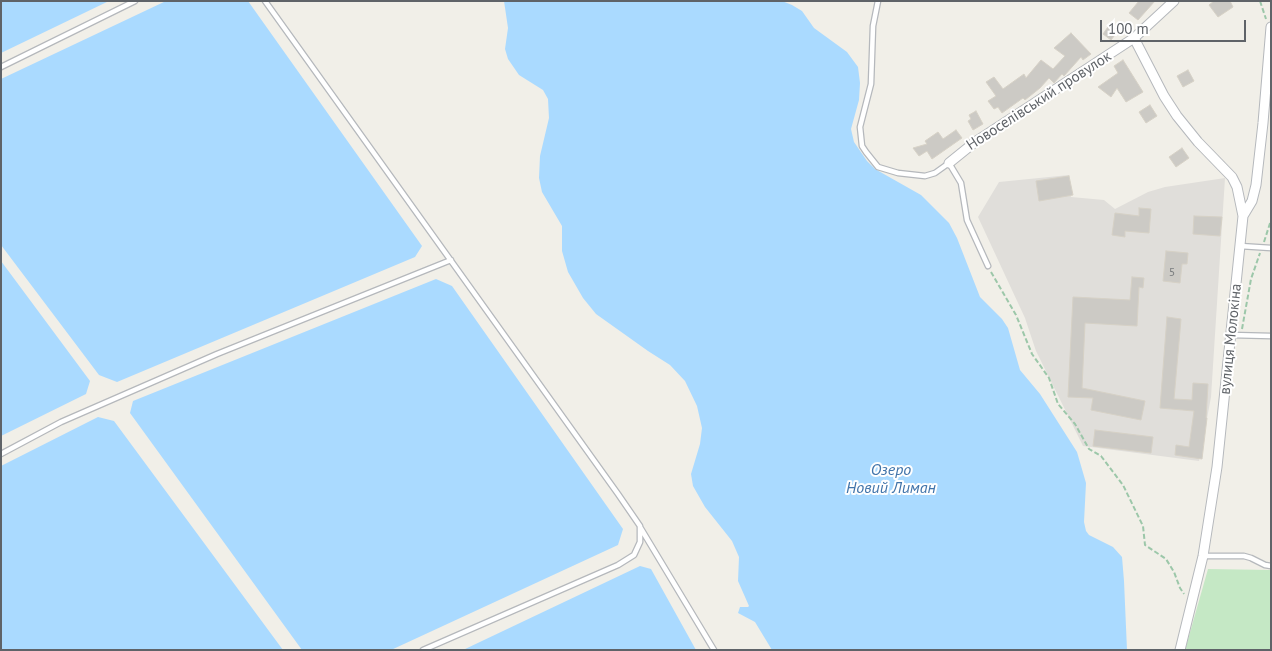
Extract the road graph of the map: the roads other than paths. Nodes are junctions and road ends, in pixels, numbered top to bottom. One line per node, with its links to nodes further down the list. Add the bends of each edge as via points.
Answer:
1 (135, 1): 7 (lane)
2 (265, 1): 12 (lane)
3 (878, 1): 8 (lane, via 873,26 871,84 860,127 862,146 878,167 898,173 925,176)
4 (1174, 1): 6 (street, Новоселівський провулок)
5 (1271, 28): 9 (street, вулиця Молокіна, via 1256,185)
6 (1134, 38): 8 (street, Новоселівський провулок, via 982,137); 9 (street, via 1177,116 1232,177)
7 (1, 67)
8 (949, 163): 13 (lane, via 961,183 967,220)
9 (1243, 216): 10 (street, вулиця Молокіна)
10 (1240, 246): 11 (lane); 14 (street, вулиця Молокіна)
11 (1271, 248)
12 (451, 260): 16 (lane, via 217,354 60,422); 17 (lane)
13 (988, 266)
14 (1235, 335): 15 (lane); 18 (street, вулиця Молокіна)
15 (1271, 336)
16 (1, 454)
17 (640, 526): 20 (lane, via 640,542 634,555 618,565); 21 (lane)
18 (1203, 556): 19 (lane, via 1244,556); 22 (street, вулиця Молокіна)
19 (1271, 566)
20 (423, 650)
21 (714, 650)
22 (1180, 650)

